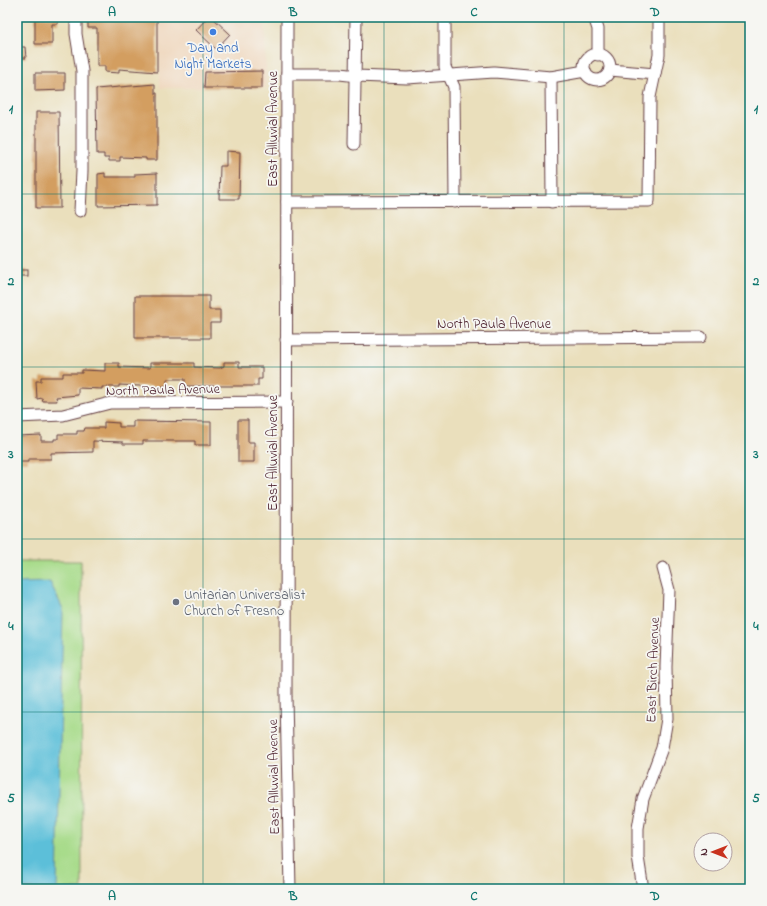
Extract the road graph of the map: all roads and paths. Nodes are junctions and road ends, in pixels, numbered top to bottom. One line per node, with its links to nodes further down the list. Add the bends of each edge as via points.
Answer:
1 (76, 17): 21 (street, via 82,71)
2 (287, 17): 12 (street, East Alluvial Avenue)
3 (356, 17): 15 (street)
4 (444, 17): 14 (street, via 445,67)
5 (594, 17): 8 (street)
6 (602, 17): 8 (street)
7 (659, 17): 13 (street, via 659,55)
8 (598, 29): 9 (street)
9 (598, 55): 10 (street, via 607,59); 11 (street, via 588,59)
10 (610, 70): 11 (street, via 605,78 597,80 590,78); 13 (street)
11 (585, 71): 16 (street)
12 (287, 74): 15 (street); 18 (street, East Alluvial Avenue)
13 (655, 74): 20 (street, via 650,97 649,201)
14 (449, 75): 15 (street, via 407,78); 16 (street, via 494,72); 19 (street, via 454,87)
15 (356, 76): 17 (street)
16 (551, 77): 20 (street)
17 (354, 144)
18 (286, 202): 19 (street); 23 (street, East Alluvial Avenue)
19 (455, 202): 20 (street)
20 (552, 202)
21 (80, 211)
22 (701, 337): 23 (street, North Paula Avenue)
23 (286, 340): 24 (street, East Alluvial Avenue)
24 (287, 402): 25 (street, North Paula Avenue, via 110,403 63,415); 27 (street, East Alluvial Avenue, via 286,697)
25 (17, 417)
26 (663, 568): 28 (street, East Birch Avenue, via 669,590 667,719 662,748 643,799 638,828 638,857)
27 (290, 889)
28 (644, 889)

